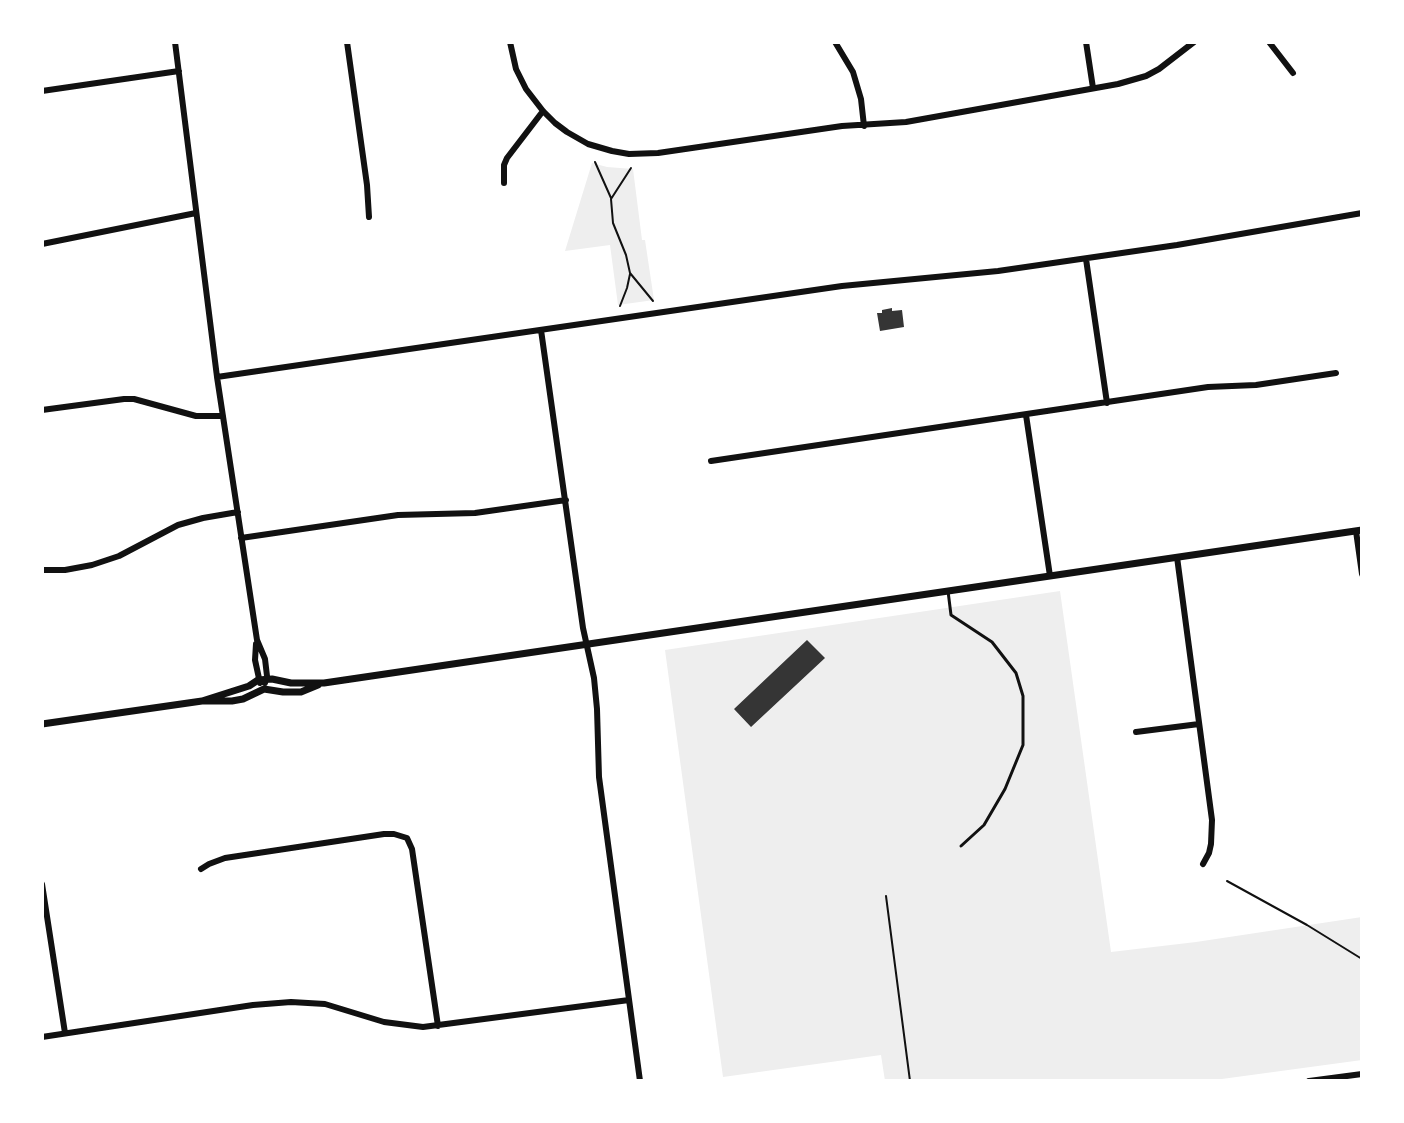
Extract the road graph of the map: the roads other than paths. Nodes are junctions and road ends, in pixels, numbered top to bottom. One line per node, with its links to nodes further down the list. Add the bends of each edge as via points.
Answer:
1 (175, 42): 8 (street)
2 (347, 42): 17 (street)
3 (510, 42): 12 (street, via 521,80)
4 (835, 42): 13 (street, via 858,84)
5 (1086, 42): 10 (street)
6 (1194, 42): 10 (street, via 1146,76)
7 (1269, 42): 9 (street)
8 (179, 71): 11 (street); 15 (street)
9 (1293, 73)
10 (1093, 88): 13 (street)
11 (42, 91)
12 (543, 111): 13 (street, via 578,139 629,154); 14 (street, via 507,158)
13 (864, 126)
14 (504, 183)
15 (196, 213): 18 (street); 22 (street)
16 (1362, 213): 19 (street)
17 (369, 217)
18 (42, 244)
19 (1086, 259): 20 (street, via 842,286); 23 (street)
20 (541, 330): 22 (street); 28 (street)
21 (1336, 373): 23 (street)
22 (217, 377): 26 (street)
23 (1107, 403): 25 (street)
24 (42, 410): 26 (street, via 134,399 196,416)
25 (1026, 415): 27 (street); 35 (street)
26 (223, 416): 29 (street)
27 (711, 461)
28 (566, 500): 31 (street, via 475,513 398,515); 37 (street)
29 (238, 512): 31 (street); 33 (street, via 178,525 92,565)
30 (1359, 530): 32 (street); 34 (street)
31 (241, 538): 38 (street, via 257,640 255,660)
32 (1177, 557): 35 (street); 43 (street)
33 (42, 570)
34 (1362, 574)
35 (1050, 576): 36 (street)
36 (948, 591): 37 (street); 45 (lane, via 951,615 992,642 1016,673 1023,696 1023,745 1005,789 984,825)
37 (587, 644): 39 (street); 49 (street)
38 (262, 679): 39 (street); 40 (street); 41 (street)
39 (324, 683): 40 (street, via 293,693)
40 (264, 689): 41 (street, via 243,699)
41 (202, 701): 42 (street)
42 (42, 724)
43 (1199, 724): 44 (street); 46 (street, via 1213,832)
44 (1136, 732)
45 (961, 846)
46 (1203, 864)
47 (201, 869): 50 (street, via 225,858 384,834 407,838)
48 (42, 884): 51 (street)
49 (629, 1000): 50 (street); 55 (street)
50 (438, 1026): 51 (street, via 400,1025 325,1004 291,1002)
51 (65, 1033): 52 (street)
52 (42, 1037)
53 (1362, 1074): 54 (street)
54 (1352, 1078): 56 (street)
55 (640, 1081)
56 (1309, 1081)

